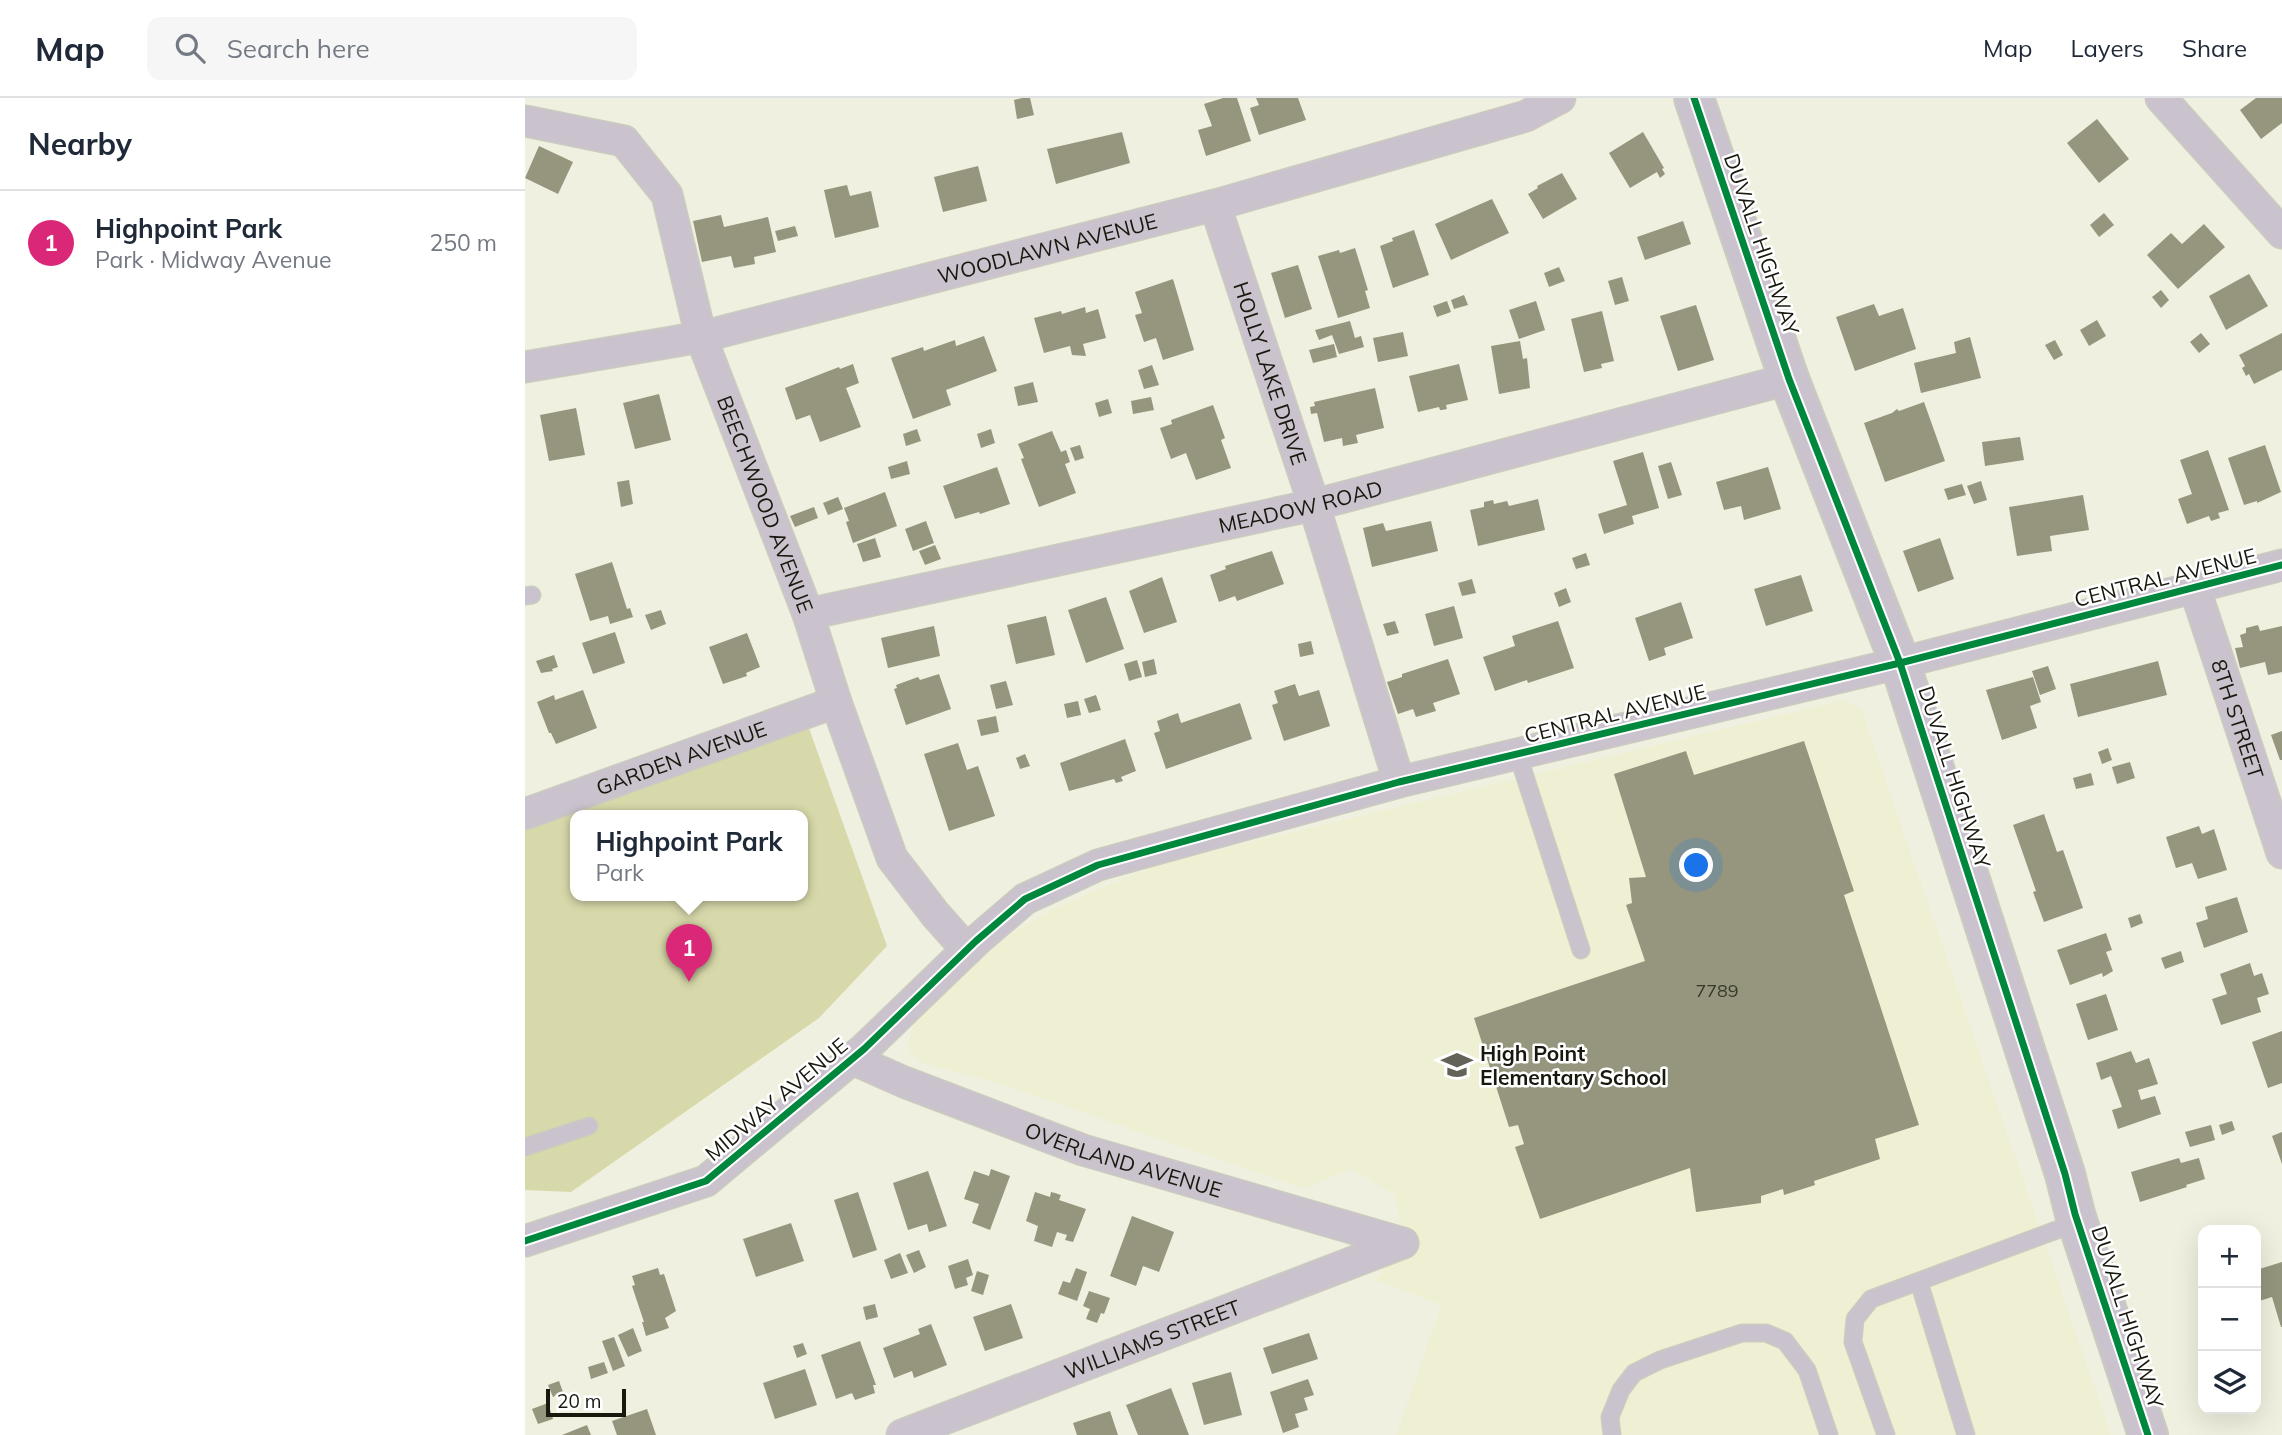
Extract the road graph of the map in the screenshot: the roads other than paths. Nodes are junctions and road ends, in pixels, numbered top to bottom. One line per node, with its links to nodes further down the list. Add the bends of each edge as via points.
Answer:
1 (1560, 98): 5 (street, WOODLAWN AVENUE, via 1526,116)
2 (1694, 98): 9 (street, DUVALL HIGHWAY)
3 (2161, 98): 6 (street)
4 (525, 121): 7 (street, BEECHWOOD AVENUE, via 624,141 667,195)
5 (1215, 205): 7 (street, WOODLAWN AVENUE); 10 (street, HOLLY LAKE DRIVE)
6 (2282, 233)
7 (701, 337): 8 (street, WOODLAWN AVENUE); 13 (street, BEECHWOOD AVENUE)
8 (525, 367)
9 (1789, 379): 10 (street, MEADOW ROAD); 14 (street, DUVALL HIGHWAY)
10 (1314, 505): 13 (street, MEADOW ROAD); 17 (street, HOLLY LAKE DRIVE)
11 (2282, 565): 12 (street, CENTRAL AVENUE)
12 (2194, 586): 14 (street, CENTRAL AVENUE); 19 (street, 8TH STREET)
13 (808, 614): 15 (street, BEECHWOOD AVENUE)
14 (1900, 663): 16 (street, CENTRAL AVENUE); 25 (street, DUVALL HIGHWAY)
15 (836, 702): 18 (street, GARDEN AVENUE); 20 (street, BEECHWOOD AVENUE, via 892,858 935,914)
16 (1518, 755): 17 (street, CENTRAL AVENUE); 21 (lane)
17 (1399, 782): 20 (street, CENTRAL AVENUE, via 1098,864 1025,899)
18 (525, 814)
19 (2282, 853)
20 (971, 945): 22 (street, MIDWAY AVENUE)
21 (1581, 950)
22 (852, 1059): 26 (street, MIDWAY AVENUE, via 706,1181); 27 (street, OVERLAND AVENUE, via 1083,1150)
23 (589, 1125): 24 (lane)
24 (525, 1147)
25 (2078, 1222): 28 (lane); 34 (street, DUVALL HIGHWAY)
26 (525, 1241)
27 (1403, 1243): 29 (street, WILLIAMS STREET)
28 (1919, 1282): 32 (lane, via 1871,1298 1855,1319 1853,1342); 33 (lane)
29 (902, 1435)
30 (1612, 1435): 31 (lane, via 1611,1417 1621,1390 1634,1373 1742,1334 1766,1333 1785,1341 1807,1370)
31 (1829, 1435)
32 (1886, 1435)
33 (1966, 1435)
34 (2148, 1435)

